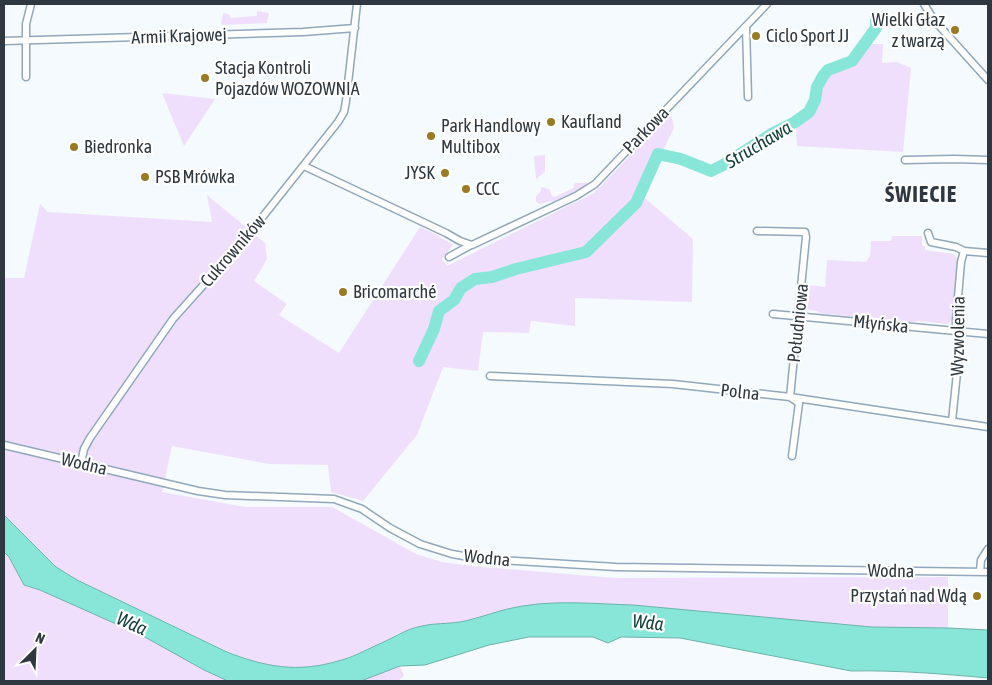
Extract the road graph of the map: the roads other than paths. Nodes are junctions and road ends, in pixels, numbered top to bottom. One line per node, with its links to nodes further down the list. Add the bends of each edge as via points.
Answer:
1 (31, 4): 7 (street, via 26,24)
2 (357, 4): 6 (street, Cukrowników)
3 (767, 4): 5 (street, Parkowa)
4 (924, 4): 10 (street, via 934,20)
5 (746, 27): 11 (street); 17 (street, Parkowa, via 595,184)
6 (354, 28): 7 (street, Armii Krajowej); 14 (street, Cukrowników, via 344,112)
7 (27, 40): 8 (street, Armii Krajowej); 9 (street)
8 (4, 42)
9 (26, 77)
10 (988, 80)
11 (748, 98)
12 (905, 160): 13 (street)
13 (988, 160)
14 (304, 166): 17 (street, via 466,244); 31 (street, Cukrowników, via 167,327 90,438)
15 (757, 231): 22 (street, Południowa, via 805,232)
16 (928, 233): 18 (street, via 931,242)
17 (472, 244): 20 (street, Parkowa)
18 (964, 251): 19 (street); 23 (street, Wyzwolenia)
19 (988, 253)
20 (449, 257)
21 (773, 314): 22 (street, Młyńska)
22 (798, 315): 23 (street, Młyńska); 26 (street, Południowa)
23 (957, 331): 24 (street, Młyńska); 27 (street, Wyzwolenia, via 960,344)
24 (988, 334)
25 (490, 376): 26 (street, Polna, via 658,383)
26 (790, 397): 27 (street, Polna); 30 (street, Południowa, via 799,403)
27 (952, 421): 28 (street, Polna)
28 (988, 427)
29 (4, 445): 31 (street, Wodna)
30 (792, 456)
31 (81, 463): 33 (street, Wodna, via 210,493 334,499 362,509 420,544 470,558 616,567)
32 (988, 549): 33 (street, via 981,560)
33 (980, 572): 34 (street, Wodna)
34 (988, 572)

